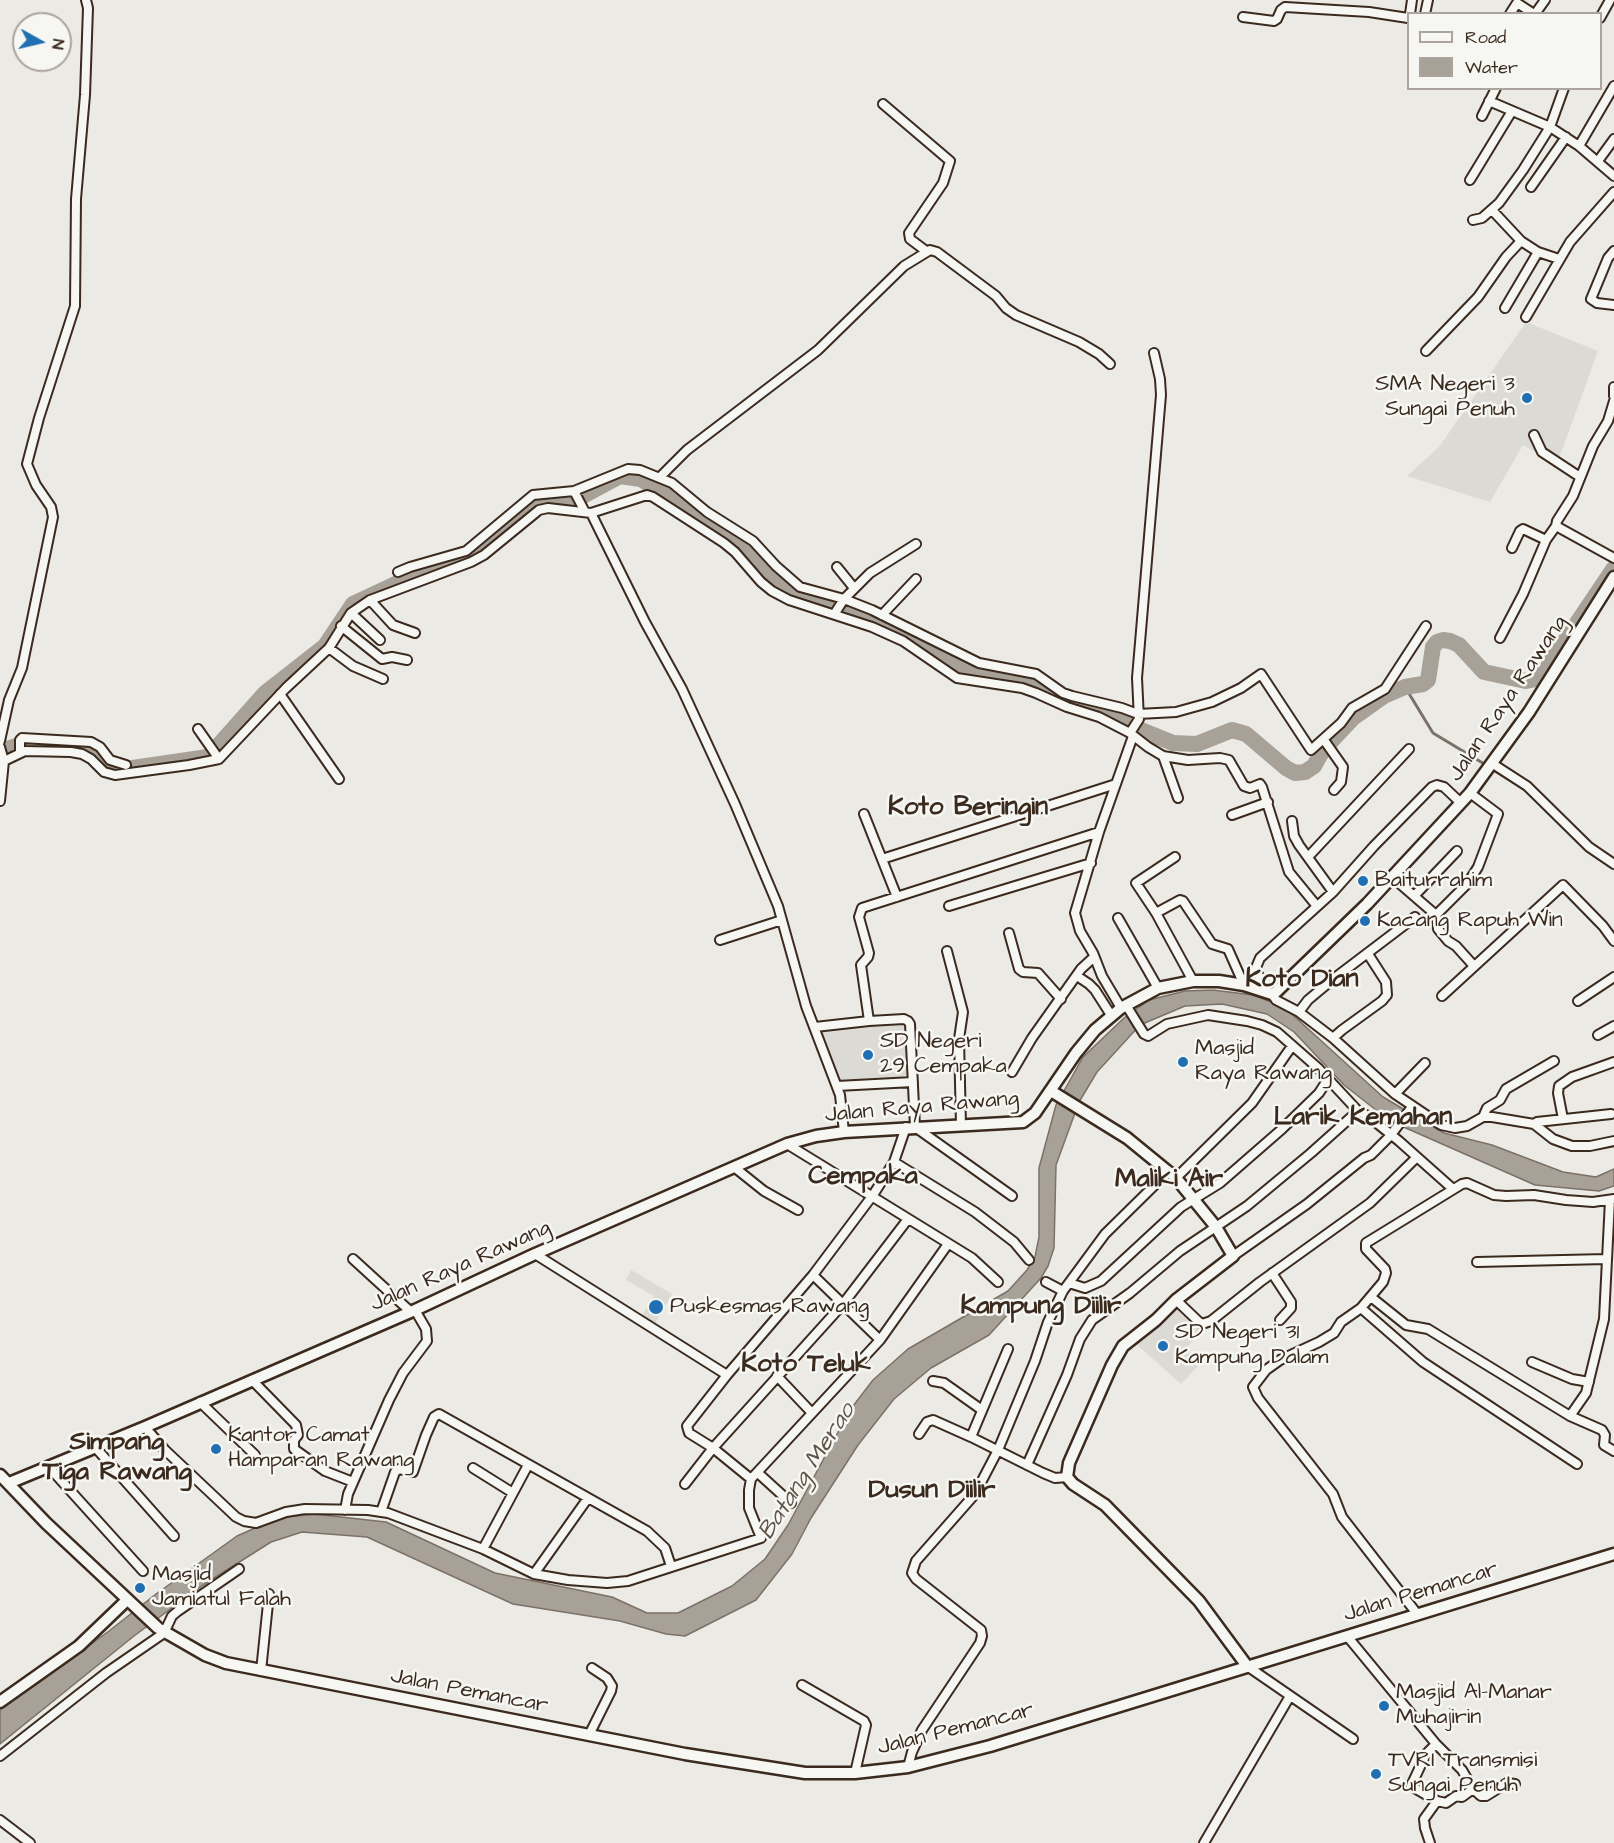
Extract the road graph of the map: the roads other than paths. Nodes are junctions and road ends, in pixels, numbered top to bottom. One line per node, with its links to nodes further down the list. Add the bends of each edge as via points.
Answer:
1 (86, 0): 73 (street, via 75,306 27,464 53,517 22,668 9,699)
2 (1610, 0): 5 (street)
3 (1511, 12): 4 (street, via 1517,3)
4 (1532, 12)
5 (1602, 14)
6 (1244, 17): 7 (street, via 1274,21 1285,8)
7 (1407, 18)
8 (1614, 86): 18 (street)
9 (1495, 90): 11 (street)
10 (1563, 90): 15 (street)
11 (1490, 100): 13 (street); 14 (street)
12 (883, 104): 27 (street, via 951,162 909,233 910,239)
13 (1512, 111): 15 (street); 21 (street)
14 (1482, 116)
15 (1550, 127): 16 (street); 24 (street)
16 (1566, 137): 18 (street); 22 (street)
17 (1614, 139): 19 (street)
18 (1579, 146): 19 (street)
19 (1598, 161): 20 (street)
20 (1613, 173)
21 (1470, 180)
22 (1531, 187)
23 (1614, 192): 30 (street)
24 (1492, 210): 25 (street); 26 (street)
25 (1473, 220)
26 (1521, 241): 29 (street); 34 (street, via 1478,297)
27 (926, 251): 36 (street, via 937,252 1016,315 1078,342); 40 (street, via 882,286 818,350 680,456)
28 (1614, 251): 31 (street, via 1591,297 1592,301)
29 (1539, 252): 30 (street); 32 (street)
30 (1559, 259): 33 (street)
31 (1614, 305)
32 (1505, 308)
33 (1526, 317)
34 (1426, 351)
35 (1154, 353): 70 (street, via 1161,395 1137,678)
36 (1110, 364)
37 (1614, 387): 38 (street)
38 (1614, 398): 41 (street, via 1608,421)
39 (1534, 435): 41 (street, via 1542,452)
40 (660, 477): 42 (street, via 628,469); 55 (street, via 753,541 800,587)
41 (1580, 477): 44 (street)
42 (575, 492): 43 (street); 50 (street, via 533,495 466,551)
43 (587, 512): 54 (street, via 539,510 471,562); 56 (street, via 642,496 653,497 729,548 772,591 789,600); 111 (street, via 682,689)
44 (1556, 526): 45 (street); 48 (street)
45 (1546, 540): 47 (street, via 1523,529); 62 (street)
46 (916, 544): 53 (street)
47 (1512, 548)
48 (1614, 558)
49 (837, 567): 53 (street)
50 (399, 572)
51 (1614, 577): 81 (main road, Jalan Raya Rawang)
52 (916, 579): 58 (street)
53 (854, 588): 55 (street)
54 (370, 600): 57 (street); 61 (street, via 393,625)
55 (843, 600): 56 (street); 58 (street)
56 (836, 612): 68 (street, via 903,641 957,678)
57 (351, 613): 59 (street); 63 (street)
58 (882, 615): 66 (street, via 979,663)
59 (341, 626): 64 (street); 65 (street, via 382,659)
60 (1426, 626): 74 (street, via 1385,689 1352,708)
61 (415, 633)
62 (1500, 638)
63 (380, 640)
64 (329, 648): 67 (street, via 353,666); 69 (street)
65 (407, 660)
66 (1025, 673): 68 (street); 70 (street, via 1036,674 1063,693)
67 (383, 679)
68 (1022, 686): 72 (street)
69 (280, 694): 78 (street); 83 (street)
70 (1138, 716): 72 (street); 74 (street, via 1176,712 1212,702 1261,674 1311,750)
71 (198, 729): 78 (street)
72 (1132, 733): 79 (street); 84 (street)
73 (0, 741)
74 (1327, 744): 85 (street, via 1343,766 1341,782)
75 (0, 747): 80 (street)
76 (20, 747): 78 (street, via 82,754 104,772 119,775 189,765); 80 (street); 82 (street, via 22,738 91,742 110,760)
77 (1409, 749): 97 (street)
78 (216, 754)
79 (1163, 756): 87 (street); 89 (street, via 1229,760 1244,786 1260,784)
80 (3, 761): 88 (street)
81 (1493, 764): 86 (main road, Jalan Raya Rawang); 100 (street, via 1527,786 1589,847)
82 (126, 765)
83 (339, 779)
84 (1116, 784): 94 (street); 98 (street)
85 (1334, 790)
86 (1470, 792): 90 (main road, Jalan Raya Rawang); 108 (street, via 1498,814 1473,875)
87 (1178, 798)
88 (0, 801)
89 (1268, 802): 92 (street); 106 (street, via 1289,872)
90 (1461, 803): 101 (main road, Jalan Raya Rawang); 102 (street, via 1444,787 1432,787)
91 (864, 814): 98 (street)
92 (1232, 815)
93 (1292, 821): 97 (street, via 1294,836)
94 (1099, 832): 99 (street); 104 (street)
95 (1457, 851): 103 (street)
96 (1174, 857): 107 (street, via 1136,882)
97 (1308, 857): 102 (street)
98 (882, 859): 104 (street)
99 (1091, 864): 105 (street); 117 (street, via 1075,919)
100 (1614, 864)
101 (1392, 878): 103 (street); 125 (main road, Jalan Raya Rawang)
102 (1333, 892): 106 (street)
103 (1415, 895): 108 (street)
104 (897, 897): 132 (street, via 862,908 859,913 869,953 861,965)
105 (949, 906)
106 (1316, 906): 124 (street, via 1260,958 1255,970 1261,980)
107 (1156, 913): 121 (street); 122 (street, via 1183,901 1212,944 1228,949)
108 (1436, 915): 118 (street, via 1438,929)
109 (1415, 917): 116 (street)
110 (1118, 918): 123 (street)
111 (782, 920): 113 (street); 134 (street)
112 (1009, 933): 127 (street, via 1019,969 1038,973)
113 (720, 940)
114 (1614, 940): 118 (street, via 1563,885)
115 (947, 951): 153 (street, via 963,1012 959,1039)
116 (1368, 954): 130 (street, via 1308,1000); 136 (street, via 1386,982 1387,994)
117 (1094, 957): 119 (street); 129 (street)
118 (1474, 966): 126 (street)
119 (1077, 976): 127 (street); 131 (street, via 1095,990)
120 (1614, 977): 128 (street)
121 (1193, 981): 122 (main road, Jalan Raya Rawang); 123 (main road, Jalan Raya Rawang)
122 (1244, 986): 124 (main road, Jalan Raya Rawang)
123 (1158, 988): 129 (main road, Jalan Raya Rawang)
124 (1260, 990): 125 (main road, Jalan Raya Rawang)
125 (1272, 994): 130 (street)
126 (1442, 996)
127 (1061, 999): 141 (street)
128 (1578, 1001)
129 (1125, 1008): 131 (main road, Jalan Raya Rawang); 137 (street, via 1148,1036 1178,1021 1223,1016 1262,1025)
130 (1299, 1012): 136 (street)
131 (1111, 1015): 145 (main road, Jalan Raya Rawang, via 1076,1053)
132 (869, 1021): 134 (street); 143 (street, via 908,1021)
133 (1614, 1026): 135 (street)
134 (815, 1027): 144 (street)
135 (1598, 1035)
136 (1333, 1038): 146 (street)
137 (1292, 1046): 142 (street); 162 (street, via 1252,1103)
138 (1554, 1060): 150 (street, via 1506,1089)
139 (1614, 1062): 151 (street, via 1572,1077 1559,1086)
140 (1425, 1063): 146 (street)
141 (1012, 1072)
142 (1328, 1079): 148 (street); 167 (street, via 1282,1129)
143 (913, 1082): 144 (street); 154 (street)
144 (837, 1086): 155 (street)
145 (1054, 1093): 153 (main road, Jalan Raya Rawang, via 1023,1122); 162 (main road, via 1127,1138)
146 (1395, 1094): 147 (street)
147 (1411, 1108): 150 (street, via 1441,1125 1455,1128); 156 (street)
148 (1358, 1110): 156 (street); 170 (street, via 1271,1187)
149 (1611, 1114): 151 (street)
150 (1483, 1117): 152 (street)
151 (1563, 1119): 152 (street)
152 (1534, 1124): 157 (street, via 1553,1139 1572,1146)
153 (962, 1126): 154 (main road, Jalan Raya Rawang)
154 (911, 1127): 155 (main road, Jalan Raya Rawang); 160 (street); 165 (street)
155 (844, 1132): 158 (main road, Jalan Raya Rawang)
156 (1390, 1136): 159 (street); 173 (street, via 1307,1204)
157 (1614, 1141)
158 (788, 1144): 161 (main road, Jalan Raya Rawang); 164 (street)
159 (1417, 1157): 163 (street); 178 (street, via 1370,1203)
160 (894, 1162): 164 (street); 176 (street, via 975,1212 1014,1242)
161 (734, 1167): 168 (street, via 764,1191); 172 (main road, Jalan Raya Rawang)
162 (1173, 1174): 167 (main road); 182 (street, via 1105,1234)
163 (1453, 1189): 166 (street, via 1467,1183 1494,1195); 184 (street, via 1366,1243 1366,1249 1386,1273)
164 (873, 1195): 169 (street); 179 (street)
165 (1012, 1196)
166 (1612, 1200): 175 (street)
167 (1195, 1201): 170 (main road); 182 (street, via 1181,1207 1101,1281 1085,1288)
168 (798, 1210)
169 (908, 1219): 171 (street); 186 (street)
170 (1216, 1227): 173 (main road); 210 (street, via 1092,1320 1080,1339)
171 (948, 1244): 180 (street, via 972,1258); 190 (street)
172 (535, 1254): 188 (main road, Jalan Raya Rawang); 193 (street)
173 (1233, 1256): 185 (main road)
174 (352, 1259): 188 (street)
175 (1606, 1259): 177 (street); 197 (street, via 1605,1307)
176 (1029, 1260)
177 (1477, 1262)
178 (1272, 1273): 185 (street, via 1206,1324); 189 (street, via 1291,1302 1291,1308)
179 (813, 1275): 186 (street); 193 (street)
180 (998, 1282)
181 (1046, 1282): 183 (street)
182 (1069, 1283): 183 (street)
183 (1064, 1291): 207 (street)
184 (1371, 1297): 187 (street); 201 (street, via 1406,1325 1428,1329)
185 (1176, 1300): 217 (main road, via 1124,1346 1112,1365 1069,1463)
186 (843, 1304): 190 (street); 194 (street)
187 (1361, 1308): 211 (street, via 1423,1362); 235 (street, via 1341,1322 1334,1333 1272,1365 1252,1389 1333,1494 1342,1517)
188 (413, 1311): 195 (main road, Jalan Raya Rawang); 218 (street, via 426,1329 427,1341 403,1373)
189 (1280, 1320)
190 (880, 1340): 200 (street)
191 (1008, 1349): 199 (street)
192 (1532, 1362): 197 (street)
193 (727, 1376): 206 (street, via 687,1426 689,1433)
194 (777, 1376): 200 (street); 206 (street)
195 (252, 1380): 198 (main road, Jalan Raya Rawang); 218 (street, via 296,1425 294,1449 325,1471)
196 (933, 1381): 199 (street, via 944,1383)
197 (1589, 1382): 201 (street)
198 (200, 1402): 202 (main road, Jalan Raya Rawang); 209 (street)
199 (982, 1410): 204 (street)
200 (812, 1413): 216 (street)
201 (1570, 1416): 208 (street, via 1602,1430 1604,1445)
202 (145, 1427): 205 (main road, Jalan Raya Rawang); 224 (street, via 244,1521 256,1523 296,1510)
203 (919, 1434): 204 (street, via 929,1420)
204 (971, 1437): 207 (street)
205 (95, 1447): 213 (main road, Jalan Raya Rawang); 226 (street)
206 (713, 1448): 216 (street); 220 (street)
207 (998, 1450): 210 (street); 248 (street, via 970,1502 913,1568 916,1579 981,1630 982,1636 922,1730)
208 (1614, 1451)
209 (255, 1455)
210 (1027, 1464): 217 (street, via 1055,1478)
211 (1577, 1464)
212 (528, 1465): 221 (street); 222 (street); 225 (street, via 443,1415 436,1415 414,1471 395,1472)
213 (48, 1466): 219 (main road, Jalan Raya Rawang); 231 (street)
214 (473, 1468): 221 (street)
215 (0, 1475): 219 (main road, Jalan Pemancar)
216 (755, 1476): 223 (street); 229 (street, via 749,1490 749,1508 761,1539)
217 (1067, 1477): 238 (main road, via 1105,1505 1198,1601)
218 (353, 1482): 224 (street)
219 (9, 1483): 234 (main road, Jalan Pemancar)
220 (685, 1484)
221 (513, 1493): 227 (street)
222 (588, 1498): 229 (street, via 647,1531 664,1548); 232 (street)
223 (791, 1503)
224 (345, 1510): 225 (street)
225 (381, 1512): 227 (street)
226 (174, 1536)
227 (483, 1550): 232 (street)
228 (1614, 1554): 235 (main road, Jalan Pemancar)
229 (671, 1566): 232 (street, via 628,1581 608,1583)
230 (239, 1569): 236 (street, via 178,1611)
231 (143, 1571)
232 (534, 1574)
233 (269, 1594): 240 (street)
234 (130, 1603): 236 (main road, Jalan Pemancar); 243 (main road, via 79,1646)
235 (1418, 1615): 237 (main road, Jalan Pemancar)
236 (161, 1630): 240 (main road, Jalan Pemancar, via 226,1664); 247 (street)
237 (1347, 1636): 238 (main road, Jalan Pemancar); 246 (street)
238 (1247, 1666): 242 (street); 248 (main road, Jalan Pemancar, via 990,1746)
239 (592, 1668): 244 (street, via 612,1686)
240 (261, 1671): 244 (main road, Jalan Pemancar)
241 (802, 1685): 249 (street, via 864,1721)
242 (1290, 1696): 245 (street); 255 (street)
243 (0, 1702)
244 (589, 1735): 249 (main road, Jalan Pemancar, via 806,1773)
245 (1353, 1739)
246 (1436, 1744): 251 (street, via 1462,1770); 252 (street, via 1426,1754 1411,1786)
247 (0, 1756)
248 (908, 1767): 249 (main road, Jalan Pemancar)
249 (855, 1773)
250 (1515, 1784): 251 (street, via 1507,1784 1486,1796)
251 (1473, 1789): 252 (street, via 1446,1803)
252 (1437, 1801): 256 (street, via 1424,1819)
253 (0, 1820): 254 (street)
254 (30, 1843)
255 (1204, 1843)
256 (1430, 1843)

